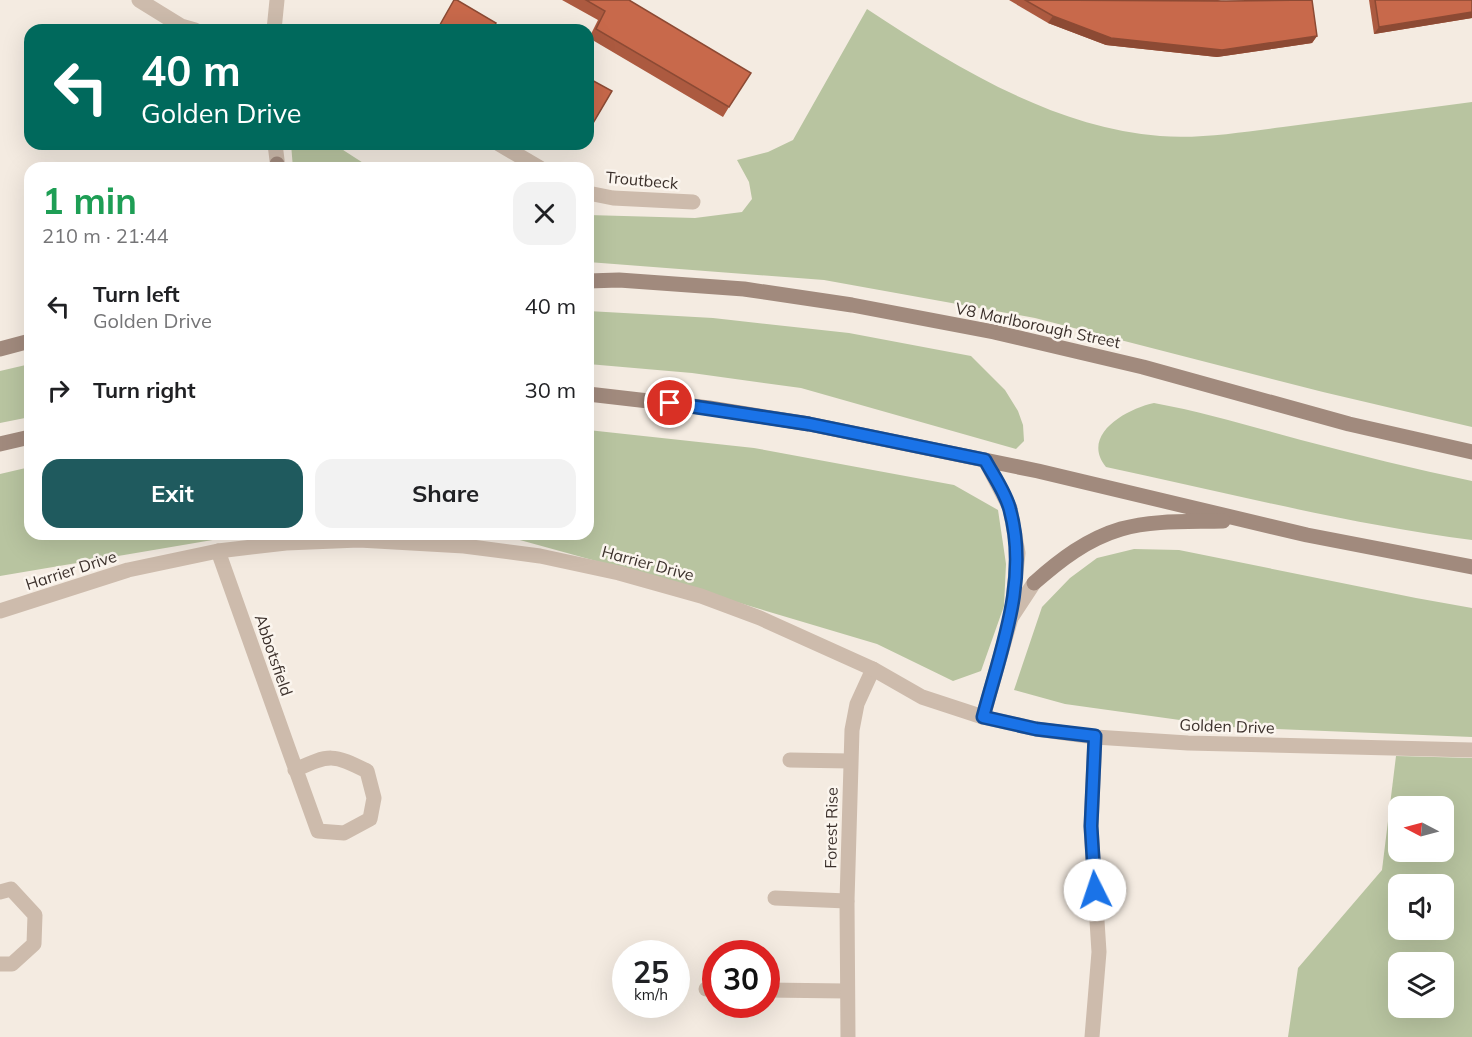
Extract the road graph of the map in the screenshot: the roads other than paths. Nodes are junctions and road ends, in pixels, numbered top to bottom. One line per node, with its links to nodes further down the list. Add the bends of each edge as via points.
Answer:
1 (139, 0): 3 (street)
2 (277, 0): 4 (street)
3 (177, 24)
4 (275, 24)
5 (510, 150): 6 (street)
6 (530, 162)
7 (594, 194): 8 (street, Troutbeck)
8 (693, 202)
9 (594, 280): 15 (main road, V8 Marlborough Street, via 744,289 966,327 1143,367 1349,424)
10 (24, 342): 11 (main road)
11 (0, 349)
12 (594, 395): 16 (main road, via 809,424)
13 (24, 438): 14 (main road)
14 (0, 444)
15 (1472, 452)
16 (985, 460): 17 (main road); 22 (street, via 1010,508 1018,553)
17 (1244, 520): 19 (main road); 20 (main road, via 1155,523 1120,529 1070,553)
18 (218, 551): 21 (street, Harrier Drive, via 128,570); 23 (street, Harrier Drive, via 359,540 540,555 730,605); 29 (street, Abbotsfield)
19 (1472, 567)
20 (1034, 583): 22 (street)
21 (0, 611)
22 (1011, 618): 24 (street)
23 (873, 669): 24 (street, Harrier Drive, via 922,697); 28 (street, Forest Rise, via 857,704)
24 (983, 717): 25 (street, Golden Drive)
25 (1095, 736): 26 (street, Golden Drive, via 1188,743); 37 (street, via 1091,826 1099,952)
26 (1472, 750)
27 (790, 760): 28 (street)
28 (850, 761): 32 (street, Forest Rise)
29 (295, 770): 29 (street, Abbotsfield, via 318,831 344,833 370,819 374,798 367,771 340,758 319,759)
30 (0, 892): 33 (street, via 11,889 36,915 34,945 12,964)
31 (775, 898): 32 (street)
32 (847, 900): 35 (street, Forest Rise)
33 (0, 964)
34 (780, 990): 35 (street)
35 (846, 991): 36 (street, Forest Rise)
36 (848, 1037)
37 (1092, 1037)

